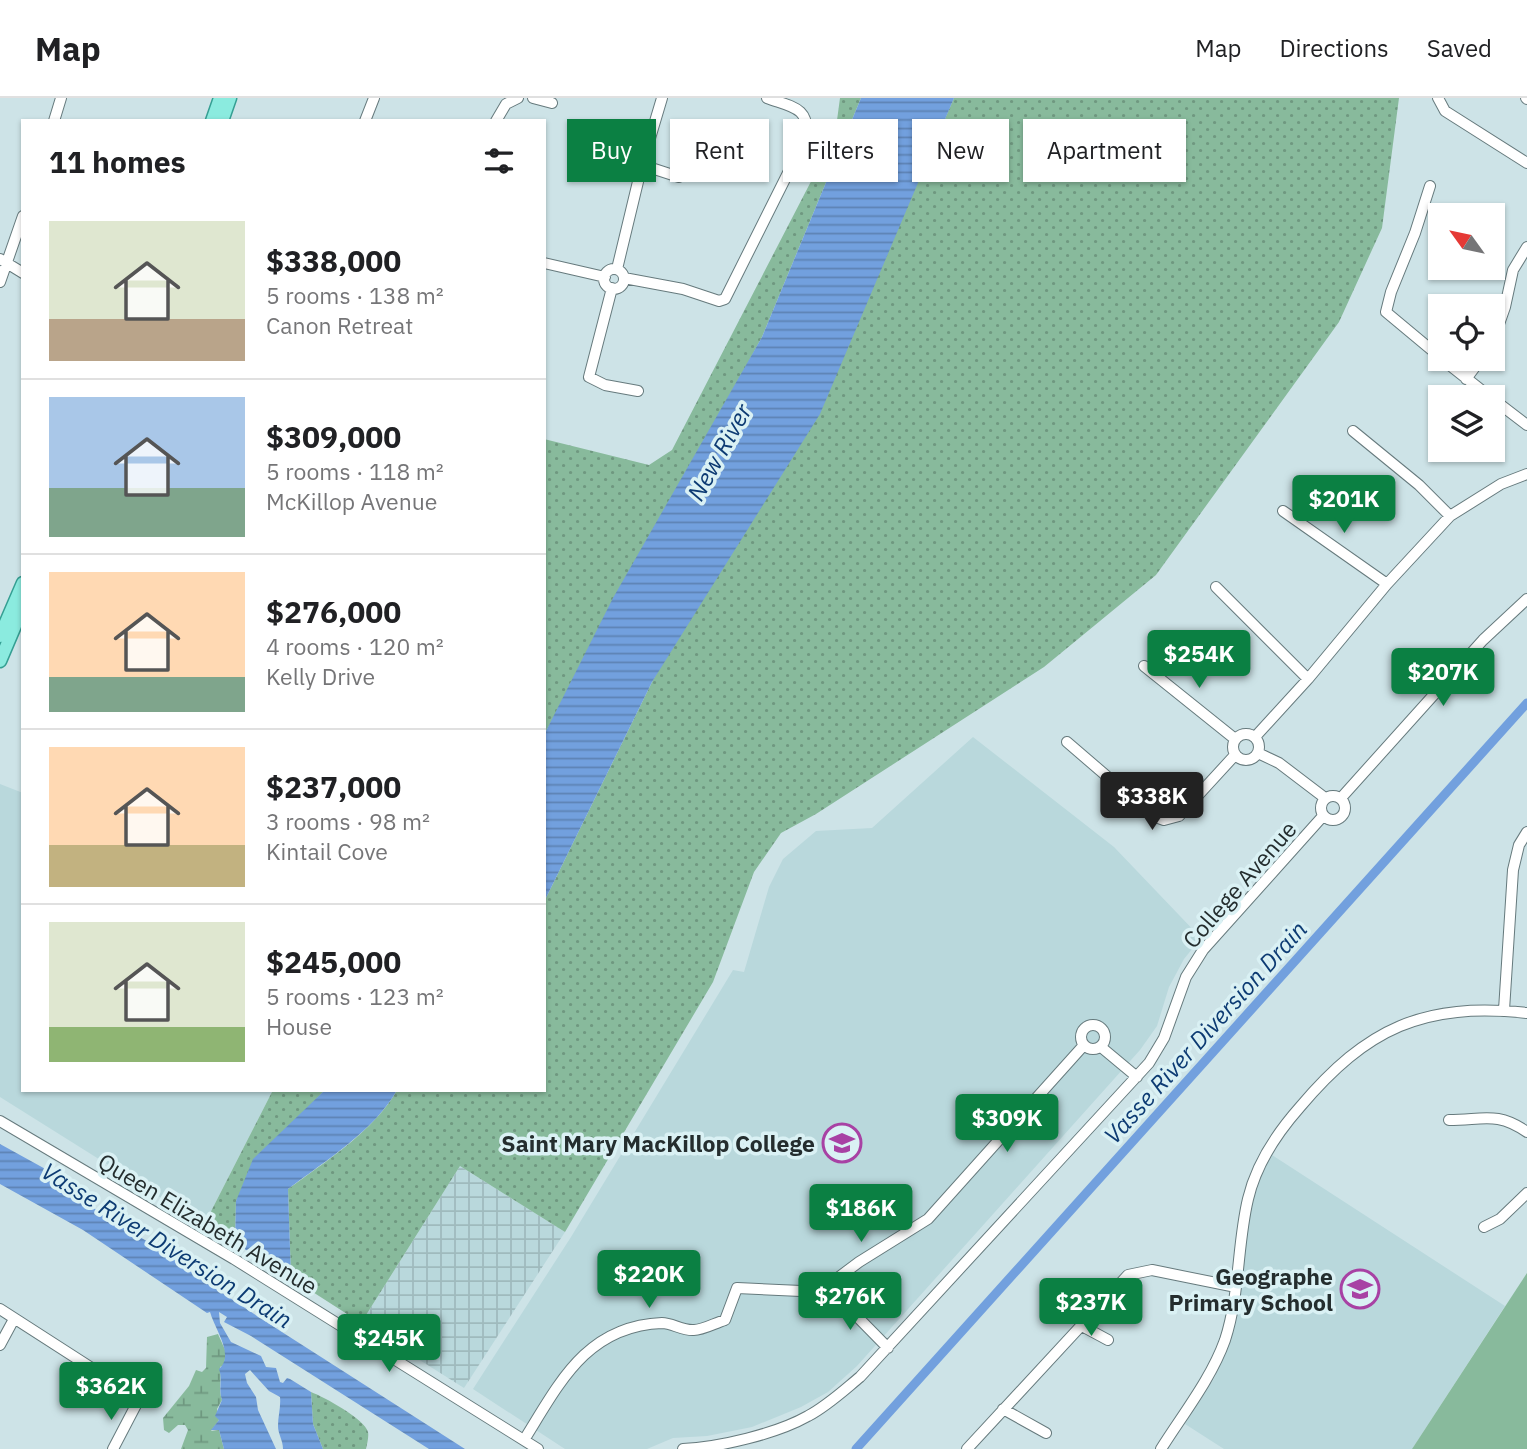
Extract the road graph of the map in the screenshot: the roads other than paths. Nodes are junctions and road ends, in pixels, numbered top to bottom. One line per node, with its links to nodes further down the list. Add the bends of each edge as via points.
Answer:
1 (61, 98): 11 (street)
2 (220, 98): 12 (main road)
3 (230, 98): 13 (main road)
4 (374, 98): 14 (street)
5 (518, 98): 15 (street, via 506,104)
6 (533, 98): 10 (street)
7 (662, 98): 16 (street)
8 (767, 98): 27 (street, via 797,108 808,123 806,137 725,299)
9 (1438, 98): 17 (street, via 1445,111)
10 (552, 103)
11 (55, 119)
12 (213, 119)
13 (223, 119)
14 (366, 119)
15 (497, 119)
16 (656, 119)
17 (1527, 163)
18 (638, 182): 24 (street)
19 (1430, 186): 31 (street, via 1386,312)
20 (21, 221): 22 (street)
21 (1527, 247): 30 (street, via 1513,270)
22 (4, 261): 25 (street); 28 (street)
23 (546, 263): 26 (street)
24 (617, 269): 26 (street); 27 (street)
25 (21, 273)
26 (605, 277): 29 (street)
27 (624, 278): 29 (street, via 622,285)
28 (0, 282)
29 (612, 288): 36 (street, via 589,377)
30 (1505, 307)
31 (1428, 347)
32 (1456, 371): 34 (street)
33 (1472, 371): 34 (street)
34 (1466, 379): 35 (street)
35 (1474, 385)
36 (638, 391)
37 (1505, 408): 38 (street)
38 (1527, 425)
39 (1353, 431): 42 (street)
40 (1527, 474): 42 (street, via 1501,484)
41 (1283, 511): 43 (street)
42 (1450, 516): 43 (street)
43 (1387, 584): 50 (street)
44 (1216, 587): 50 (street)
45 (1527, 599): 57 (street, via 1483,640)
46 (19, 614): 47 (main road); 48 (main road)
47 (0, 636)
48 (0, 661)
49 (1144, 666): 52 (street)
50 (1308, 680): 51 (street)
51 (1255, 737): 52 (street, via 1246,733); 54 (street)
52 (1235, 739): 55 (street)
53 (1067, 742): 55 (street, via 1153,816 1164,820 1179,816)
54 (1258, 753): 55 (street, via 1248,760); 56 (street)
55 (1235, 755)
56 (1325, 798): 57 (street); 58 (street)
57 (1340, 798): 58 (street, via 1345,808 1342,816 1333,820)
58 (1324, 816): 64 (street, College Avenue, via 1203,950 1186,978 1164,1038)
59 (1527, 832): 60 (street, via 1513,870)
60 (1504, 1010): 61 (street); 71 (street, via 1424,1018 1370,1040 1340,1063 1288,1120 1256,1174)
61 (1527, 1013)
62 (1084, 1045): 63 (street); 63 (street, via 1083,1031 1096,1026 1105,1035); 70 (street, via 928,1219)
63 (1101, 1047): 64 (street)
64 (1137, 1077): 79 (street, College Avenue)
65 (0, 1121): 82 (street, Queen Elizabeth Avenue, via 234,1259)
66 (1449, 1121): 67 (street, via 1489,1116 1510,1120)
67 (1527, 1132)
68 (1527, 1193): 69 (street, via 1500,1219)
69 (1484, 1227)
70 (835, 1280): 72 (street, via 826,1278); 73 (street)
71 (1236, 1287): 76 (street, via 1152,1270 1128,1275); 87 (street, via 1225,1338 1213,1367)
72 (820, 1289): 73 (street, via 826,1295); 82 (street, via 737,1288 725,1320 693,1330 664,1323 622,1329 568,1369)
73 (835, 1294): 79 (street)
74 (0, 1309): 75 (street)
75 (14, 1319): 78 (street); 83 (street, via 132,1394 136,1405)
76 (1082, 1326): 77 (street); 80 (street)
77 (1108, 1340)
78 (0, 1345)
79 (888, 1348): 85 (street, College Avenue, via 830,1403 806,1418 738,1440)
80 (1003, 1409): 81 (street); 86 (street)
81 (1046, 1433)
82 (524, 1440): 84 (street, Queen Elizabeth Avenue)
83 (113, 1449)
84 (538, 1449)
85 (683, 1449)
86 (967, 1449)
87 (1161, 1449)

